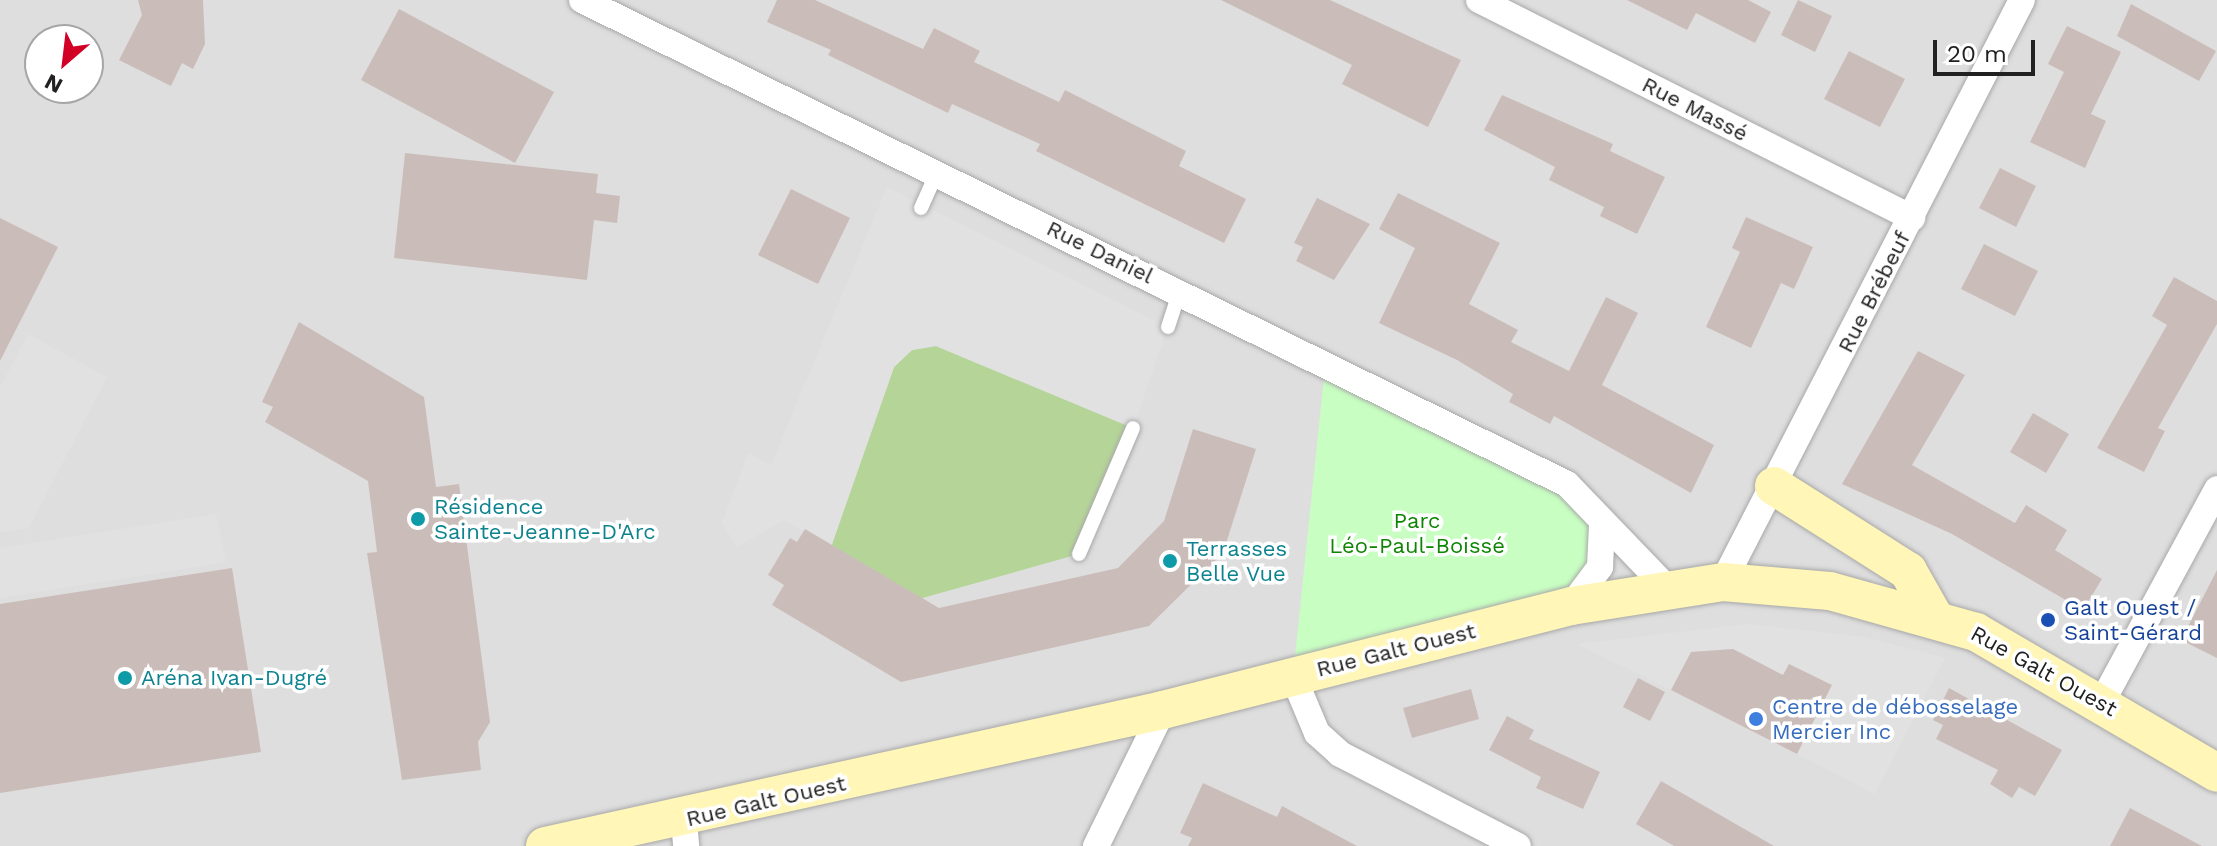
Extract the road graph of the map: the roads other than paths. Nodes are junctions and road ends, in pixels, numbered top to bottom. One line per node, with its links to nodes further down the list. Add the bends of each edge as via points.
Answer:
1 (582, 0): 4 (street, Rue Daniel)
2 (1479, 0): 6 (street, Rue Massé)
3 (2022, 0): 6 (street, Rue Brébeuf)
4 (936, 174): 5 (lane); 7 (street, Rue Daniel)
5 (921, 208)
6 (1912, 218): 10 (street, Rue Brébeuf)
7 (1180, 291): 8 (lane); 12 (street, Rue Daniel, via 1567,484)
8 (1168, 327)
9 (1133, 428): 13 (lane)
10 (1774, 486): 14 (street, Rue Brébeuf); 17 (main road, via 1908,571)
11 (2217, 489): 19 (street)
12 (1602, 525): 15 (street, Rue Daniel); 16 (street, via 1600,567)
13 (1079, 554)
14 (1723, 582): 15 (main road, Rue Galt Ouest); 17 (main road, Rue Galt Ouest, via 1830,591)
15 (1667, 588): 16 (main road, Rue Galt Ouest)
16 (1571, 606): 18 (main road, Rue Galt Ouest)
17 (1934, 617): 19 (main road, Rue Galt Ouest)
18 (1293, 676): 20 (main road, Rue Galt Ouest); 25 (street, via 1317,733 1340,754)
19 (2102, 702): 21 (main road, Rue Galt Ouest)
20 (1163, 710): 22 (main road, Rue Galt Ouest); 24 (street)
21 (2217, 773)
22 (685, 833): 23 (main road, Rue Galt Ouest)
23 (545, 846)
24 (1096, 846)
25 (1518, 846)

